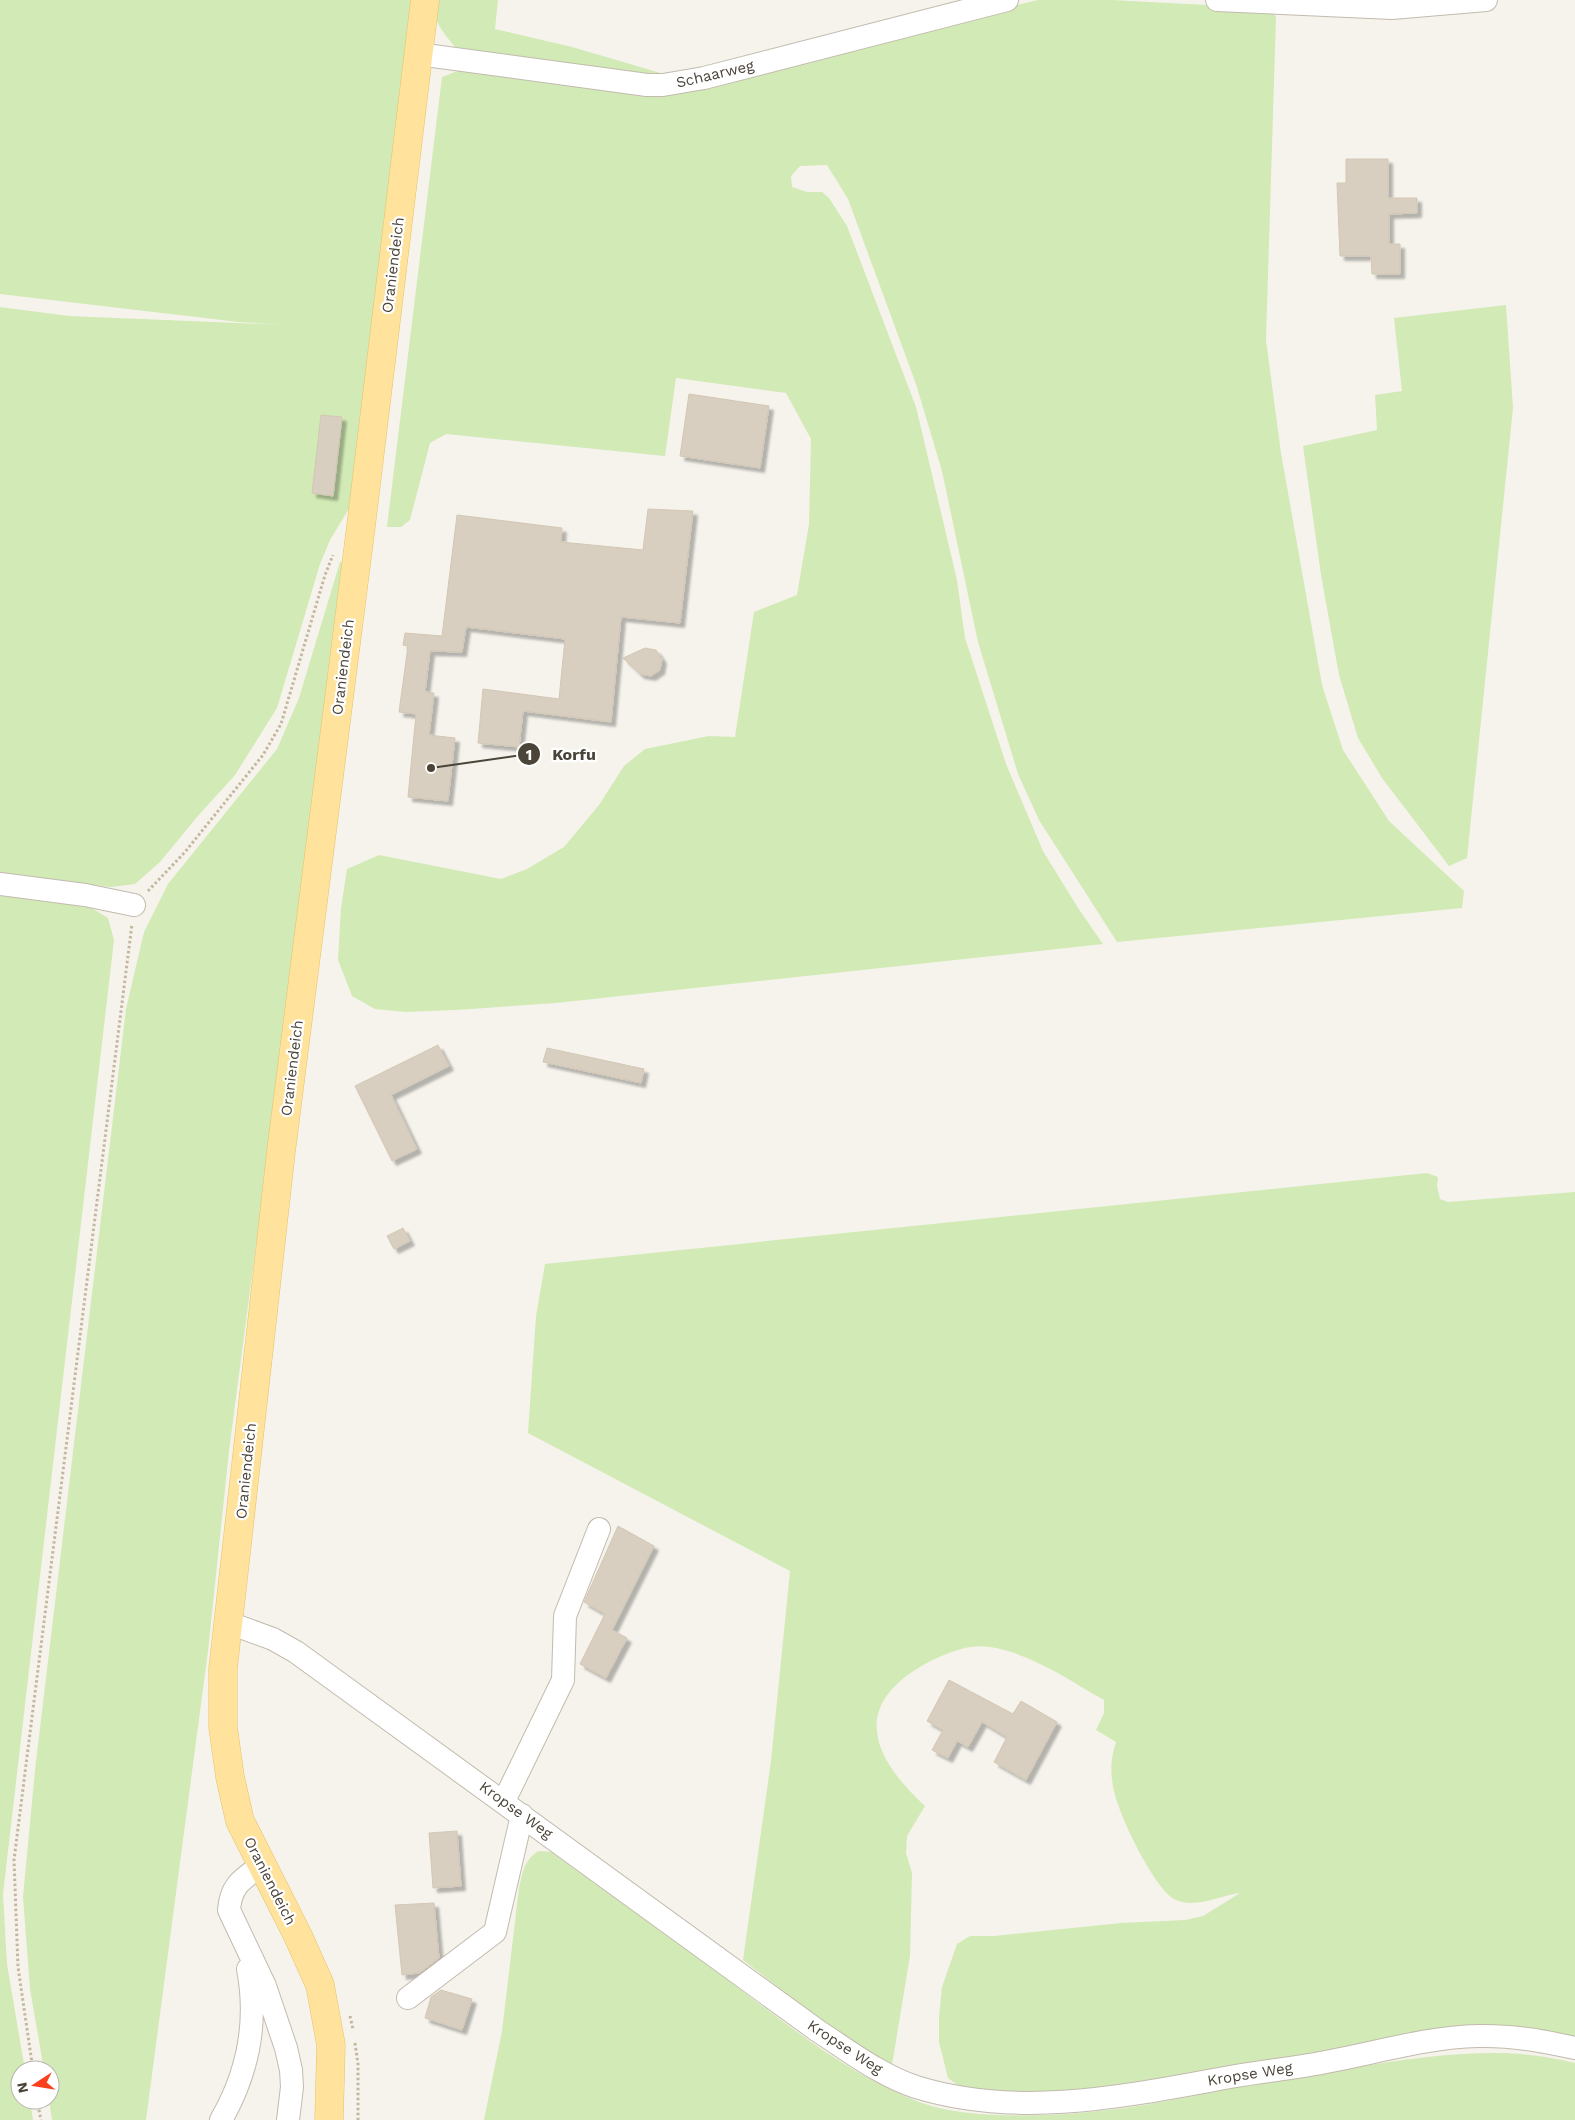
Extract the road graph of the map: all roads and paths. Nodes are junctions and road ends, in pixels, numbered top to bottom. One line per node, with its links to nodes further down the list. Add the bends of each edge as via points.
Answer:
1 (425, 0): 5 (main road, Oraniendeich)
2 (1006, 0): 5 (street, Schaarweg, via 704,78 662,85)
3 (1217, 0): 4 (street, via 1392,8)
4 (1486, 0)
5 (418, 54): 10 (main road, Oraniendeich, via 281,1152)
6 (335, 552): 8 (path, via 324,575 281,724 263,755 185,852)
7 (0, 884): 8 (street)
8 (134, 905): 16 (path, via 14,1860 18,1968)
9 (599, 1529): 11 (street, via 565,1616 562,1680)
10 (229, 1623): 11 (street, Kropse Weg, via 273,1639 296,1652); 12 (main road, Oraniendeich, via 223,1727 240,1821)
11 (513, 1808): 14 (street, via 495,1932); 15 (street, Kropse Weg, via 818,2031 882,2072 949,2096 1003,2103 1064,2104 1477,2036 1536,2039)
12 (262, 1865): 13 (street, via 241,1881 230,1897 229,1910); 19 (main road, Oraniendeich, via 320,1986 331,2045)
13 (240, 1936): 17 (street, via 252,1991 252,2020 249,2049 240,2082); 18 (street, via 265,1986 286,2048 292,2087)
14 (408, 1998)
15 (1575, 2048)
16 (32, 2060)
17 (221, 2120)
18 (288, 2120)
19 (329, 2120)

